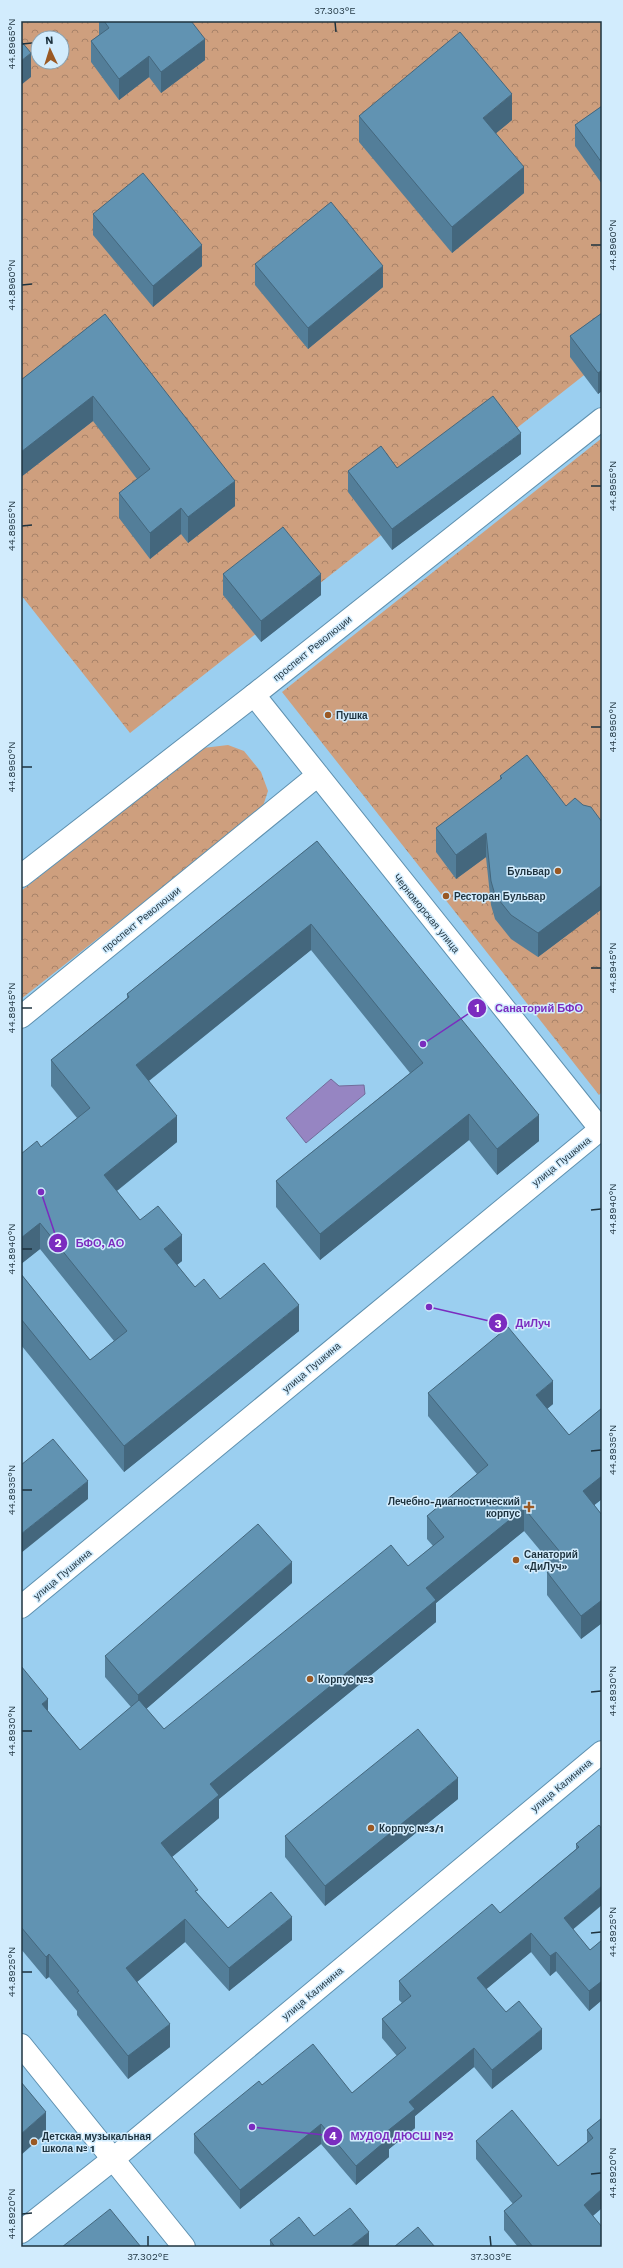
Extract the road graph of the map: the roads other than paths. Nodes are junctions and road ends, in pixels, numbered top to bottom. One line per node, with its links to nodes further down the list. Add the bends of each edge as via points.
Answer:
1 (602, 418): 2 (street, проспект Революции)
2 (254, 695): 3 (street, Черноморская улица); 4 (street, проспект Революции)
3 (318, 776): 5 (street, проспект Революции); 6 (street, Черноморская улица)
4 (21, 876)
5 (21, 1017)
6 (601, 1129): 7 (street, улица Пушкина)
7 (21, 1607)
8 (602, 1752): 10 (street, улица Калинина)
9 (21, 2045): 10 (street)
10 (112, 2160): 11 (street, улица Калинина); 12 (street)
11 (21, 2232)
12 (184, 2247)

